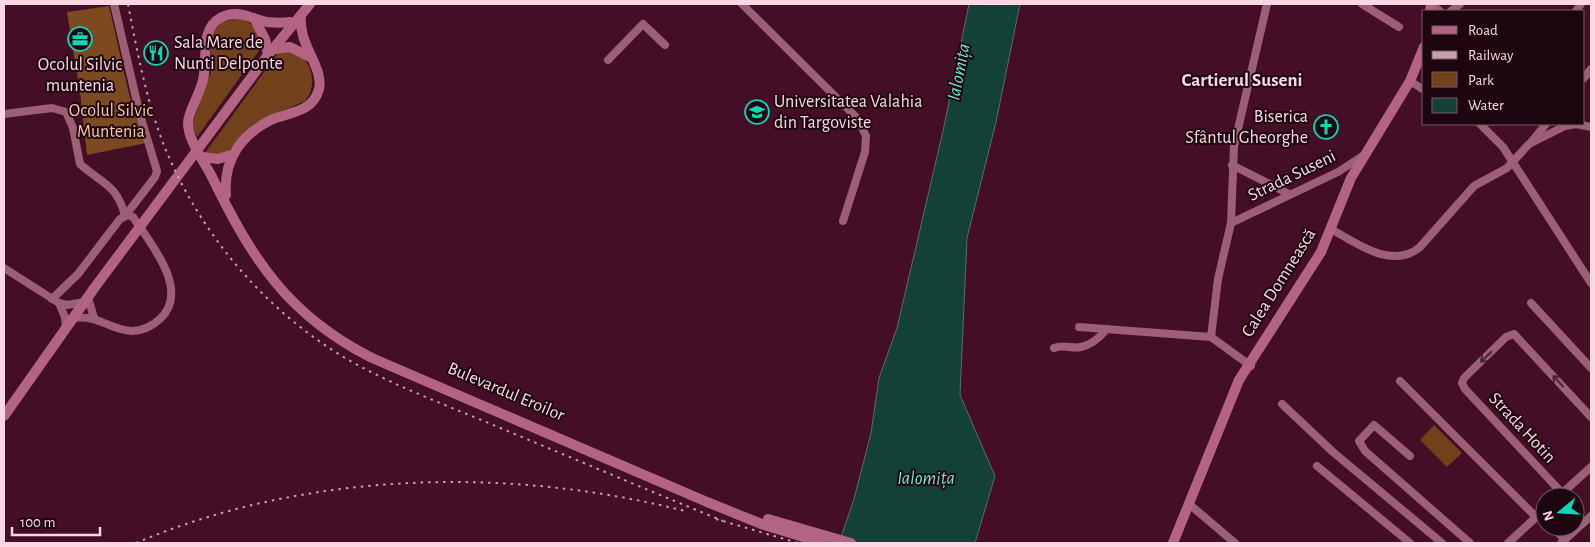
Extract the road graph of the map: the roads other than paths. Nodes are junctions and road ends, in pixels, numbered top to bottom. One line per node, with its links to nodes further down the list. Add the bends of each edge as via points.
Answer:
1 (114, 4): 37 (street, via 157,171)
2 (304, 4): 9 (main road)
3 (310, 4): 7 (main road)
4 (742, 4): 38 (street, via 858,119 866,136 865,152)
5 (1267, 4): 29 (street)
6 (1362, 4): 10 (street)
7 (301, 16): 13 (main road); 14 (main road, via 302,39)
8 (254, 18): 9 (main road, Bulevardul Eroilor); 13 (main road, via 265,39); 26 (main road, Bulevardul Eroilor, via 226,15 209,30 202,90 188,123)
9 (290, 22): 13 (main road, via 272,46)
10 (1399, 26)
11 (666, 45): 15 (street, via 643,24)
12 (1422, 53): 17 (main road, Calea Domnească)
13 (269, 56): 14 (main road, via 290,47); 43 (main road)
14 (310, 57): 27 (main road, via 320,80 316,97 296,113 257,129)
15 (608, 60)
16 (1422, 64): 17 (main road)
17 (1412, 82): 18 (street); 31 (main road, Calea Domnească); 31 (main road, Calea Domnească)
18 (1422, 89)
19 (4, 114): 37 (street, via 52,108 66,112 73,128 80,164 112,187)
20 (1481, 125): 24 (street)
21 (1495, 125): 24 (street)
22 (1545, 125): 25 (street)
23 (1570, 125): 25 (street)
24 (1490, 132): 28 (street)
25 (1530, 144): 28 (street)
26 (202, 157): 27 (main road); 33 (main road, Bulevardul Eroilor)
27 (229, 157): 30 (main road); 33 (main road)
28 (1513, 162): 40 (street, via 1474,186 1420,248 1411,254 1398,258 1386,256); 42 (street)
29 (1232, 165): 35 (street); 39 (street)
30 (226, 169): 33 (main road); 36 (main road)
31 (1354, 169): 32 (street, Strada Suseni); 34 (main road, Calea Domnească); 40 (main road, Calea Domnească)
32 (1338, 172): 34 (street); 35 (street, Strada Suseni)
33 (212, 178): 36 (main road, Bulevardul Eroilor); 68 (main road, Bulevardul Eroilor, via 269,276 297,308 338,339 372,358 707,502)
34 (1348, 186): 40 (main road, Calea Domnească)
35 (1290, 194): 39 (street, Strada Suseni)
36 (226, 195): 68 (main road, Bulevardul Eroilor, via 263,260 285,288 320,321 347,339)
37 (125, 216): 44 (street); 47 (street, via 133,217 163,265 170,283 170,302 162,317 141,330 126,330)
38 (844, 221)
39 (1231, 223): 51 (street, via 1218,279)
40 (1333, 230): 53 (main road, Calea Domnească)
41 (4, 268): 44 (street)
42 (1591, 283)
43 (86, 300): 44 (street, via 74,304); 46 (main road); 47 (street)
44 (56, 301): 49 (street, via 65,317)
45 (1531, 303): 54 (street)
46 (73, 318): 47 (street); 49 (main road)
47 (94, 318)
48 (1079, 326): 50 (street)
49 (66, 328): 57 (main road)
50 (1107, 329): 51 (street); 52 (street, via 1082,347)
51 (1211, 337): 53 (street)
52 (1054, 348)
53 (1249, 365): 64 (main road, Calea Domnească, via 1228,404)
54 (1591, 368)
55 (1400, 381): 65 (street)
56 (1282, 404): 76 (street, via 1333,452)
57 (4, 416)
58 (1591, 417): 62 (street, Strada Hotin, one-way to 62, via 1514,334 1506,337 1464,378 1464,389)
59 (1410, 456): 77 (street, via 1374,425 1359,441 1365,451)
60 (1317, 466): 75 (street)
61 (1591, 467): 63 (street)
62 (1553, 487)
63 (1569, 487)
64 (1191, 505): 72 (main road, Calea Domnească); 73 (main road, Calea Domnească); 74 (street)
65 (1535, 507)
66 (1591, 516): 69 (street)
67 (1535, 520): 78 (street)
68 (799, 533): 70 (main road, Bulevardul Eroilor); 71 (main road, Bulevardul Eroilor)
69 (1563, 541)
70 (823, 543)
71 (851, 543)
72 (1174, 543)
73 (1178, 543)
74 (1235, 543)
75 (1410, 543)
76 (1442, 543)
77 (1470, 543)
78 (1508, 543)

